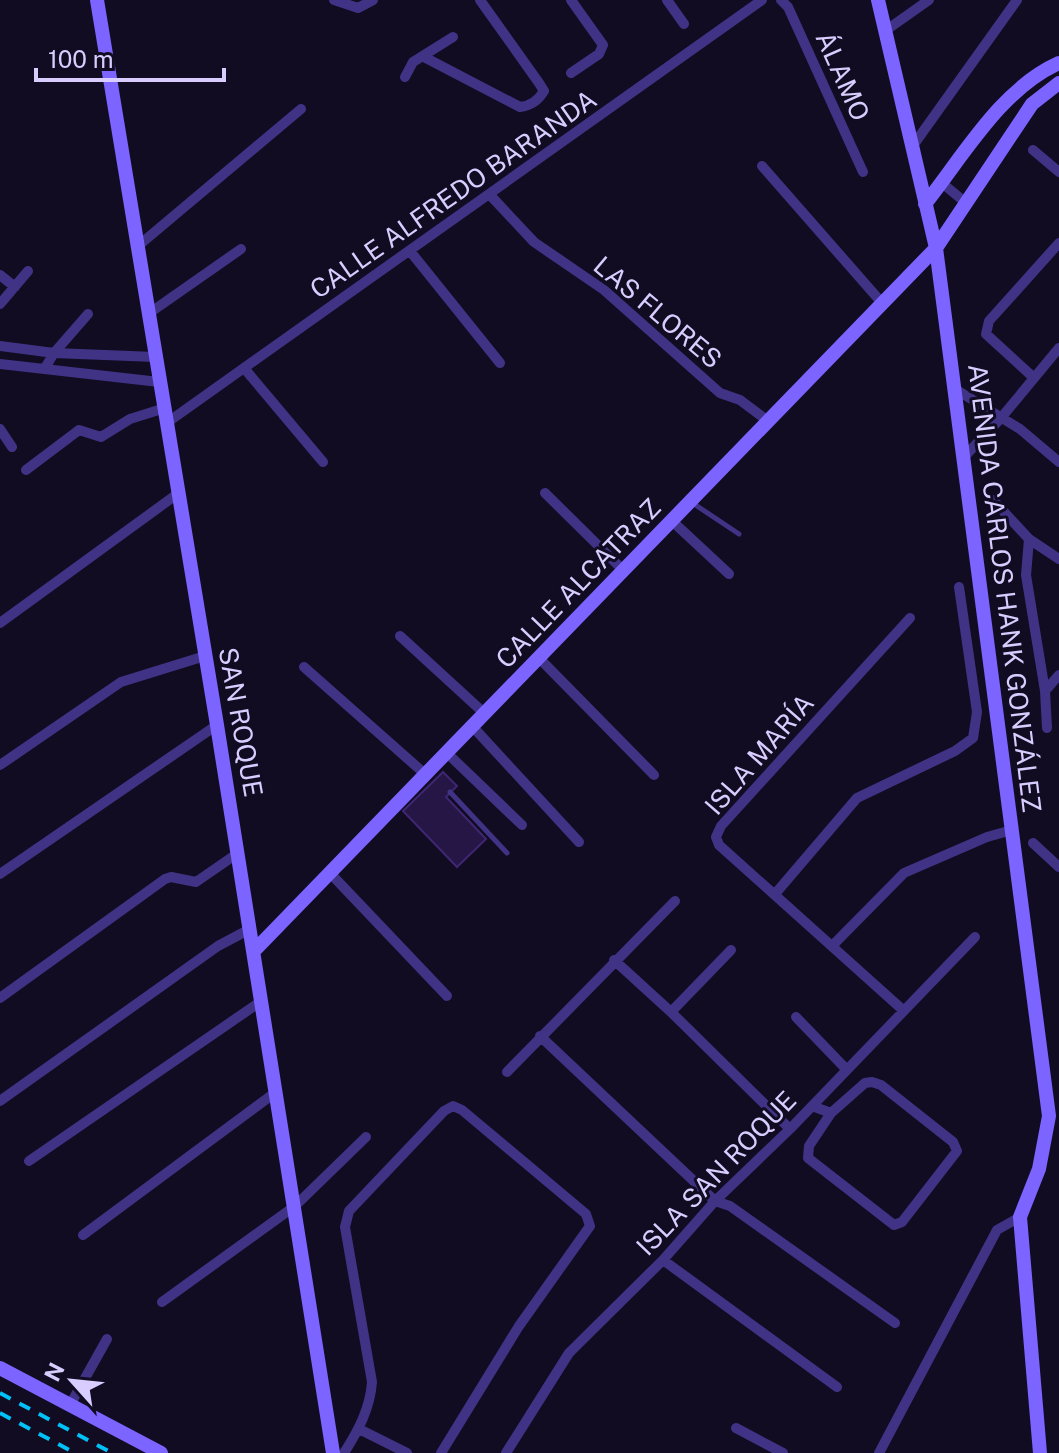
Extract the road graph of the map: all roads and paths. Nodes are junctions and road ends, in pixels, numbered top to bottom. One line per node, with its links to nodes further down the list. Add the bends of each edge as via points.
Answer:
1 (97, 0): 31 (main road, SAN ROQUE)
2 (334, 0): 3 (street, via 358,8)
3 (373, 0)
4 (480, 0): 15 (street, via 544,91 520,107)
5 (571, 0): 17 (street, via 603,45 599,54)
6 (667, 0): 12 (street)
7 (762, 0): 27 (street, CALLE ALFREDO BARANDA)
8 (781, 0): 24 (street, ÁLAMO)
9 (878, 0): 13 (main road, AVENIDA CARLOS HANK GONZÁLEZ)
10 (929, 0): 13 (street)
11 (1017, 0): 21 (street)
12 (684, 24)
13 (885, 31): 21 (main road, AVENIDA CARLOS HANK GONZÁLEZ)
14 (453, 37): 15 (street)
15 (424, 57): 18 (street, via 413,62)
16 (1059, 63): 26 (main road, via 1007,99)
17 (571, 73)
18 (405, 77)
19 (1059, 83): 28 (main road, CALLE ALCATRAZ, via 1032,104)
20 (301, 109): 31 (street)
21 (912, 147): 29 (main road, AVENIDA CARLOS HANK GONZÁLEZ)
22 (1033, 150): 25 (street)
23 (762, 166): 38 (street)
24 (863, 172)
25 (1059, 172)
26 (942, 183): 28 (street); 29 (main road)
27 (490, 195): 34 (street, CALLE ALFREDO BARANDA); 55 (street, LAS FLORES, via 534,242 604,290 720,393 740,400)
28 (966, 203): 32 (main road, CALLE ALCATRAZ)
29 (925, 204): 32 (main road, AVENIDA CARLOS HANK GONZÁLEZ)
30 (1059, 243): 50 (street, via 986,328 986,334)
31 (138, 246): 41 (main road, SAN ROQUE)
32 (936, 248): 38 (main road, CALLE ALCATRAZ); 52 (main road, AVENIDA CARLOS HANK GONZÁLEZ)
33 (241, 249): 41 (street)
34 (410, 251): 46 (street); 49 (street, CALLE ALFREDO BARANDA)
35 (28, 271): 37 (street)
36 (0, 275): 37 (street)
37 (15, 287): 39 (street)
38 (882, 303): 55 (main road, CALLE ALCATRAZ)
39 (0, 304)
40 (88, 314): 44 (street)
41 (148, 314): 45 (main road, SAN ROQUE)
42 (0, 346): 44 (street)
43 (1059, 348): 50 (street)
44 (54, 353): 45 (street); 48 (street)
45 (155, 357): 51 (main road, SAN ROQUE)
46 (500, 363)
47 (0, 364): 48 (street)
48 (45, 368): 51 (street)
49 (244, 368): 53 (street, CALLE ALFREDO BARANDA); 59 (street)
50 (1033, 377): 54 (street)
51 (159, 382): 53 (main road, SAN ROQUE)
52 (955, 389): 54 (street); 58 (main road, AVENIDA CARLOS HANK GONZÁLEZ)
53 (166, 415): 61 (street, CALLE ALFREDO BARANDA, via 130,419 101,437 79,430); 62 (main road, SAN ROQUE)
54 (1001, 418): 58 (street); 60 (street)
55 (768, 421): 65 (main road, CALLE ALCATRAZ)
56 (0, 429): 57 (street)
57 (12, 447)
58 (964, 457): 91 (main road, AVENIDA CARLOS HANK GONZÁLEZ)
59 (323, 462)
60 (1059, 462)
61 (26, 470)
62 (180, 492): 74 (street); 76 (main road, SAN ROQUE)
63 (545, 493): 70 (street)
64 (993, 500): 68 (street)
65 (690, 501): 66 (main road, CALLE ALCATRAZ); 67 (lane)
66 (671, 520): 70 (main road, CALLE ALCATRAZ); 71 (street)
67 (739, 534)
68 (1029, 539): 69 (street); 80 (street, via 1026,575)
69 (1059, 559)
70 (623, 570): 77 (main road, CALLE ALCATRAZ)
71 (729, 574)
72 (959, 587): 99 (street, via 977,712 973,738 857,798)
73 (910, 618): 99 (street, ISLA MARÍA, via 721,826 719,845)
74 (0, 623)
75 (400, 636): 81 (street)
76 (205, 656): 82 (main road, SAN ROQUE); 86 (street, via 121,682)
77 (539, 658): 81 (main road, CALLE ALCATRAZ); 87 (street)
78 (304, 667): 88 (street)
79 (1059, 675): 80 (street)
80 (1045, 691): 84 (street)
81 (485, 714): 83 (main road, CALLE ALCATRAZ)
82 (217, 725): 94 (main road, SAN ROQUE); 98 (street)
83 (473, 727): 85 (main road, CALLE ALCATRAZ); 92 (street)
84 (1047, 728)
85 (447, 753): 88 (main road, CALLE ALCATRAZ); 90 (street)
86 (0, 765)
87 (654, 775)
88 (431, 776): 97 (main road, CALLE ALCATRAZ)
89 (450, 792): 95 (lane)
90 (522, 825)
91 (1012, 830): 103 (street, via 904,873); 125 (main road, AVENIDA CARLOS HANK GONZÁLEZ, via 1049,1116 1039,1169)
92 (579, 842)
93 (1033, 843): 96 (street)
94 (238, 853): 101 (main road, SAN ROQUE); 108 (street, via 196,882 165,879)
95 (507, 853)
96 (1059, 867)
97 (330, 873): 105 (main road, CALLE ALCATRAZ); 107 (street)
98 (0, 874)
99 (775, 894): 103 (street, ISLA MARÍA)
100 (675, 901): 106 (street)
101 (250, 929): 105 (main road, SAN ROQUE); 117 (street, via 218,946)
102 (975, 937): 110 (street, ISLA SAN ROQUE)
103 (832, 946): 110 (street, ISLA MARÍA)
104 (731, 950): 111 (street)
105 (254, 951): 109 (main road, SAN ROQUE)
106 (614, 960): 111 (street); 113 (street)
107 (447, 996)
108 (0, 998)
109 (260, 1002): 116 (main road, SAN ROQUE); 122 (street)
110 (904, 1011): 114 (street, ISLA SAN ROQUE)
111 (671, 1012): 120 (street)
112 (796, 1017): 114 (street)
113 (540, 1036): 115 (street); 123 (street)
114 (847, 1070): 118 (street, ISLA SAN ROQUE)
115 (507, 1072)
116 (276, 1092): 124 (main road, SAN ROQUE); 126 (street)
117 (0, 1101)
118 (812, 1106): 119 (street); 120 (street, ISLA SAN ROQUE)
119 (831, 1113): 119 (street, via 872,1082 953,1142 957,1151 902,1222 894,1225 808,1158 809,1146)
120 (790, 1129): 123 (street, ISLA SAN ROQUE)
121 (366, 1137): 124 (street)
122 (29, 1161)
123 (715, 1201): 127 (street, ISLA SAN ROQUE); 129 (street, via 730,1206)
124 (295, 1206): 128 (street); 137 (main road, SAN ROQUE)
125 (1020, 1217): 143 (street, via 997,1230); 144 (main road)
126 (83, 1235)
127 (663, 1260): 132 (street); 141 (street, ISLA SAN ROQUE, via 569,1353)
128 (162, 1302)
129 (895, 1323)
130 (107, 1339): 133 (street)
131 (0, 1368): 133 (main road)
132 (837, 1387)
133 (70, 1405): 136 (main road)
134 (736, 1428): 142 (street)
135 (359, 1429): 138 (street); 139 (street); 140 (street, via 372,1382 346,1218 453,1106 586,1214 590,1226 519,1326)
136 (161, 1453)
137 (333, 1453)
138 (344, 1453)
139 (407, 1453)
140 (441, 1453)
141 (506, 1453)
142 (783, 1453)
143 (879, 1453)
144 (1040, 1453)

